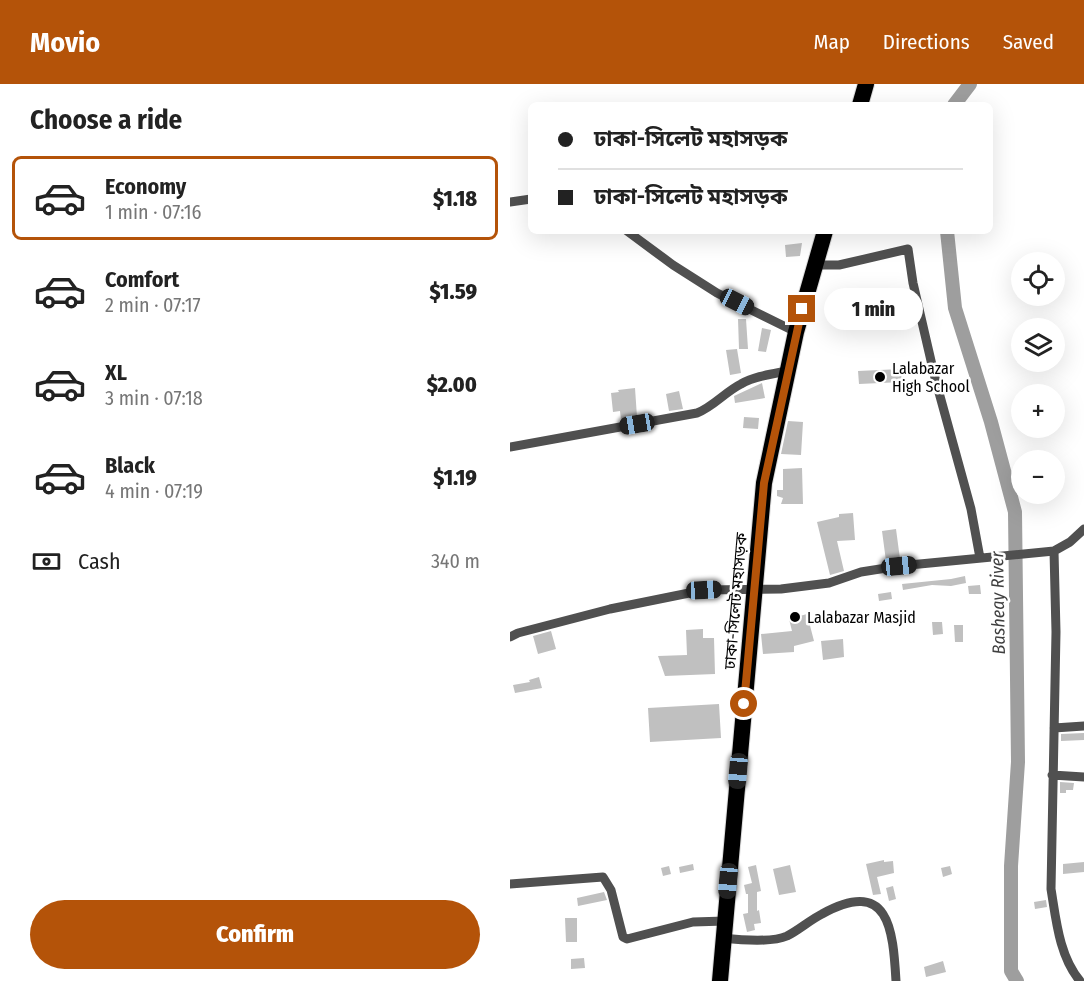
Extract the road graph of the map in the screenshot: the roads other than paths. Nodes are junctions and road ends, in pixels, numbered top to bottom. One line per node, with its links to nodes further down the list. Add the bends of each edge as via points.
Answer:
1 (866, 84): 2 (highway)
2 (861, 102)
3 (528, 199): 4 (street)
4 (510, 202)
5 (631, 234): 8 (street, via 717,293)
6 (824, 234): 7 (highway, ঢাকা-সিলেট মহাসড়ক)
7 (815, 265): 8 (highway, ঢাকা-সিলেট মহাসড়ক); 13 (street, via 839,265 908,249 935,378)
8 (796, 332): 9 (highway, ঢাকা-সিলেট মহাসড়ক)
9 (787, 371): 10 (street, via 742,383 697,413); 14 (highway, ঢাকা-সিলেট মহাসড়ক, via 764,483)
10 (510, 447)
11 (1084, 529): 12 (street)
12 (1054, 551): 13 (street); 17 (street)
13 (984, 557): 14 (street, via 861,572 829,583)
14 (754, 591): 15 (street, via 704,590 635,603); 21 (highway, ঢাকা-সিলেট মহাসড়ক)
15 (510, 637)
16 (1084, 726): 17 (street)
17 (1054, 728): 18 (street)
18 (1052, 775): 19 (street); 25 (street, via 1051,889 1065,955)
19 (1084, 777)
20 (510, 884): 21 (street, via 603,877 609,884 623,937 627,939 693,922)
21 (725, 921): 22 (highway, ঢাকা-সিলেট মহাসড়ক)
22 (723, 938): 23 (highway, ঢাকা-সিলেট মহাসড়ক); 24 (street, via 758,940 786,936 824,912 854,901 870,902 885,916 894,945)
23 (720, 981)
24 (896, 981)
25 (1080, 981)

